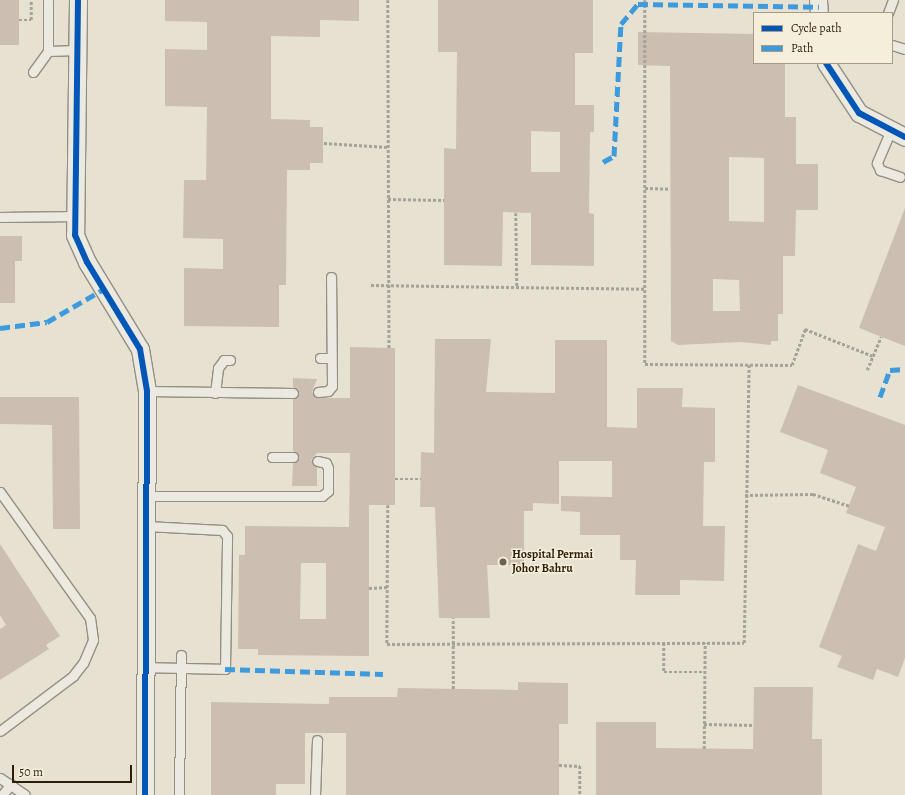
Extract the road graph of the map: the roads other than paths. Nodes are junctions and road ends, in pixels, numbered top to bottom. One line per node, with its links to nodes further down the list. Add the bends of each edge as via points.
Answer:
1 (48, 0): 10 (lane)
2 (78, 0): 9 (street)
3 (818, 0): 5 (street)
4 (893, 0): 6 (lane)
5 (820, 12)
6 (888, 12)
7 (893, 45): 8 (lane)
8 (905, 49)
9 (77, 50): 10 (lane); 15 (street)
10 (48, 51): 12 (lane)
11 (827, 64): 13 (street, via 859,113)
12 (33, 72)
13 (898, 134): 14 (lane, via 877,163 880,170)
14 (900, 177)
15 (75, 216): 16 (lane); 21 (street, via 75,235 87,262 140,349)
16 (0, 217)
17 (331, 277): 19 (lane)
18 (320, 358): 19 (lane)
19 (332, 358): 23 (lane, via 332,386 328,391)
20 (230, 360): 22 (lane, via 224,360 218,368)
21 (147, 391): 22 (lane); 29 (street)
22 (215, 392): 24 (lane)
23 (318, 392)
24 (293, 393)
25 (272, 457): 26 (lane)
26 (293, 457)
27 (317, 461): 29 (lane, via 326,463 328,468 328,491 322,496)
28 (0, 492): 34 (lane, via 90,618 93,640 83,663 72,676)
29 (146, 496): 30 (street)
30 (146, 526): 32 (street); 33 (lane, via 181,533 222,530 227,536 225,669)
31 (181, 655): 33 (lane)
32 (144, 667): 33 (lane); 41 (street)
33 (181, 668): 38 (lane)
34 (0, 731)
35 (317, 740): 42 (lane)
36 (0, 778): 37 (lane)
37 (11, 784): 39 (lane); 40 (lane)
38 (181, 794)
39 (2, 795)
40 (24, 795)
41 (146, 795)
42 (315, 795)

